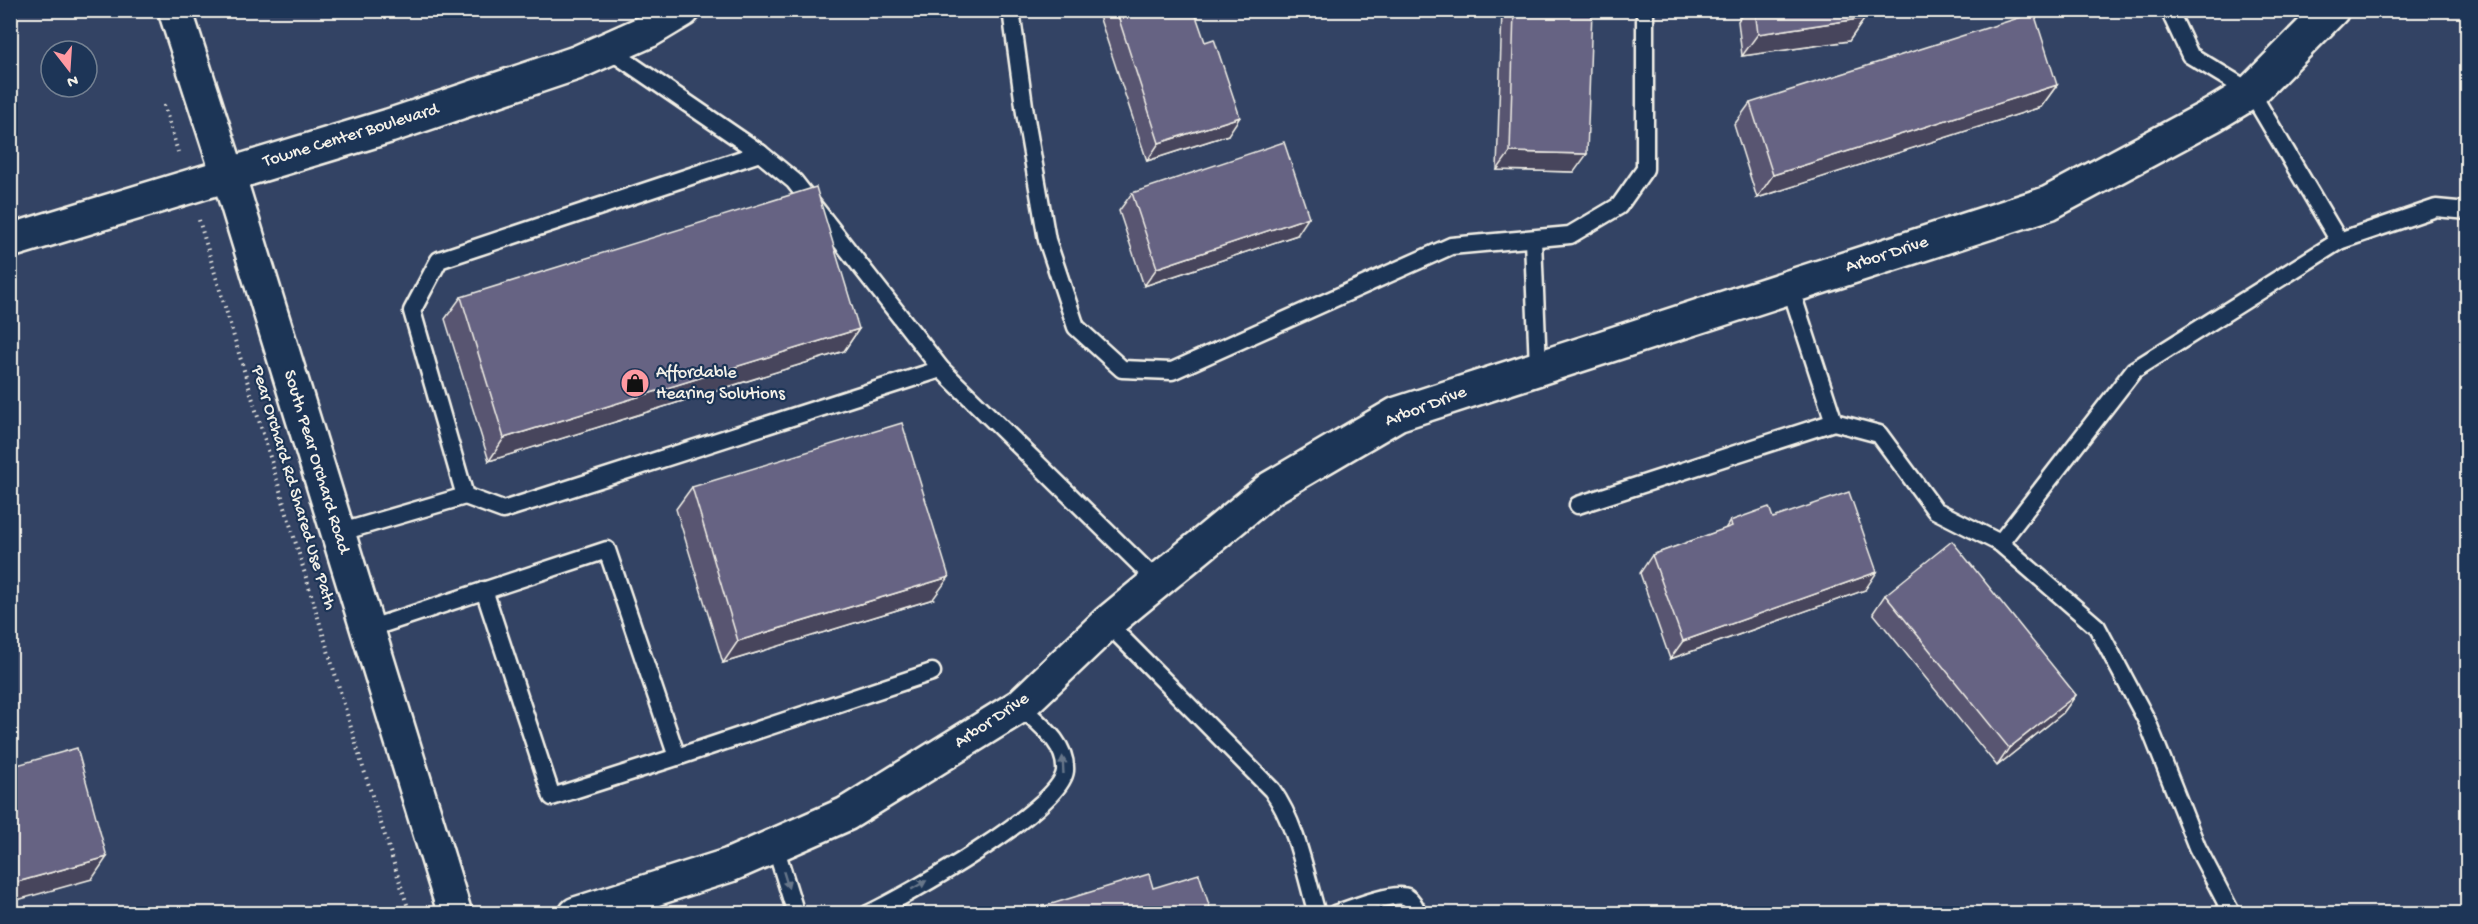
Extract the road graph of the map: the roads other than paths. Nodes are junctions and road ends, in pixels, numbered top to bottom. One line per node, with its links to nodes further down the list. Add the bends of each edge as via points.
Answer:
1 (175, 10): 11 (street, South Pear Orchard Road)
2 (683, 10): 7 (street, Towne Center Boulevard)
3 (1011, 10): 13 (lane, via 1047,240 1076,327 1122,369 1172,371 1451,246)
4 (1645, 10): 13 (lane, via 1645,169 1619,206 1570,235)
5 (2169, 10): 9 (lane, via 2190,55)
6 (2332, 10): 9 (street, Arbor Drive)
7 (652, 18): 8 (street, Towne Center Boulevard)
8 (608, 49): 10 (lane); 11 (street, Towne Center Boulevard, via 389,126)
9 (2251, 92): 15 (lane); 16 (street, Arbor Drive, via 2049,203)
10 (760, 153): 18 (lane, via 794,181); 20 (lane, via 440,260 412,311)
11 (228, 174): 14 (street, Towne Center Boulevard); 22 (street, South Pear Orchard Road)
12 (2468, 211): 15 (lane, via 2436,207)
13 (1533, 240): 17 (lane)
14 (10, 241)
15 (2339, 241): 23 (lane, via 2134,370)
16 (1790, 287): 17 (street, Arbor Drive); 19 (lane)
17 (1538, 368): 24 (street, Arbor Drive, via 1398,414 1271,488)
18 (941, 369): 20 (lane, via 503,510); 24 (lane)
19 (1834, 422): 21 (lane); 23 (lane, via 1879,434 1935,510)
20 (465, 496): 22 (lane)
21 (1578, 505)
22 (338, 533): 27 (street, South Pear Orchard Road)
23 (2000, 543): 40 (lane, via 2097,627 2147,721 2197,847)
24 (1158, 582): 26 (street, Arbor Drive)
25 (484, 590): 27 (lane); 30 (lane, via 607,550); 30 (lane, via 552,797)
26 (1107, 623): 29 (street, Arbor Drive); 37 (lane, via 1272,790 1287,816)
27 (368, 629): 33 (street, South Pear Orchard Road)
28 (932, 672): 30 (lane)
29 (1020, 706): 31 (street, Arbor Drive, via 846,814); 36 (lane, one-way to 29, via 990,844 1047,800 1059,785 1065,772 1063,755 1055,739)
30 (677, 757)
31 (775, 846): 32 (street, Arbor Drive); 35 (lane, one-way to 35)
32 (638, 904): 34 (street, Arbor Drive)
33 (455, 914)
34 (576, 914)
35 (796, 914)
36 (868, 914)
37 (1317, 914)
38 (1335, 914): 39 (lane, via 1396,896 1407,897)
39 (1418, 914)
40 (2232, 914)

